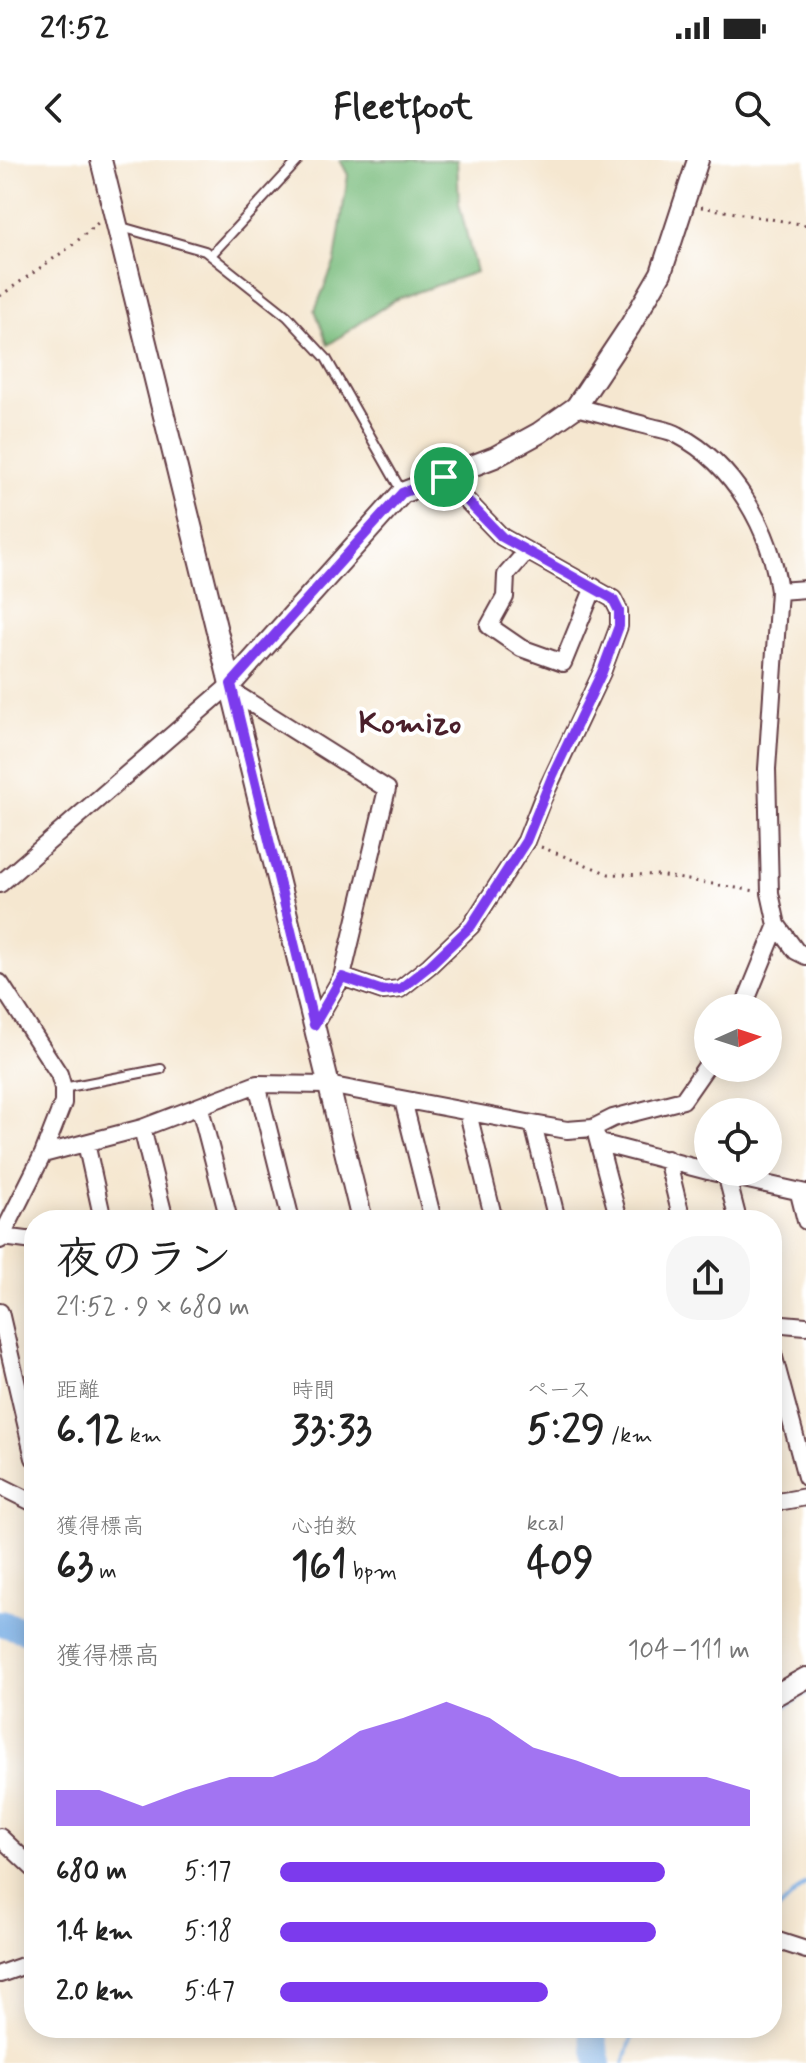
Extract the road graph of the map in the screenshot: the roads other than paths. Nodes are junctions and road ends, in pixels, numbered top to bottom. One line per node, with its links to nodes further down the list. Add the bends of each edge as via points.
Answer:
1 (101, 160): 4 (street)
2 (698, 160): 6 (street, via 661,273)
3 (297, 162): 5 (lane)
4 (116, 218): 5 (lane); 13 (street)
5 (211, 255): 8 (lane, via 287,316 326,358)
6 (576, 407): 7 (street, via 495,457); 12 (street, via 677,434 700,449 743,493 775,564)
7 (444, 477): 8 (street); 9 (street, via 502,537)
8 (402, 493): 13 (street)
9 (527, 551): 10 (street); 10 (street, via 506,575 505,597 489,626 521,648 563,663)
10 (594, 587): 17 (street, via 613,599 619,626 526,841 471,926 400,989 383,991)
11 (806, 589): 12 (street)
12 (779, 591): 15 (street, via 767,769 770,893)
13 (232, 688): 14 (street); 17 (street, via 387,789); 20 (street)
14 (0, 884)
15 (777, 925): 16 (street); 19 (street)
16 (806, 956)
17 (342, 977): 20 (street)
18 (0, 983): 25 (street)
19 (749, 994)
20 (314, 1025): 24 (street)
21 (161, 1069): 25 (lane)
22 (696, 1082): 31 (street, via 683,1100 613,1118)
23 (257, 1084): 24 (street); 27 (street); 42 (street)
24 (328, 1085): 26 (street); 43 (street)
25 (63, 1088): 33 (street, via 63,1103)
26 (403, 1100): 28 (street); 44 (street)
27 (200, 1108): 30 (street); 41 (street)
28 (468, 1113): 29 (street); 45 (street)
29 (533, 1124): 31 (street); 46 (street)
30 (142, 1128): 32 (street); 40 (street)
31 (597, 1135): 34 (street); 47 (street)
32 (86, 1143): 33 (street); 39 (street)
33 (43, 1154): 51 (street)
34 (667, 1159): 35 (street); 48 (street)
35 (694, 1167)
36 (722, 1186): 49 (street)
37 (773, 1186): 38 (street)
38 (803, 1193): 50 (street)
39 (101, 1210)
40 (162, 1210)
41 (226, 1210)
42 (288, 1210)
43 (359, 1210)
44 (430, 1210)
45 (492, 1210)
46 (554, 1210)
47 (616, 1210)
48 (680, 1210)
49 (733, 1210)
50 (806, 1221)
51 (1, 1239): 52 (street)
52 (24, 1240)
53 (0, 1312): 57 (street)
54 (782, 1324): 55 (street)
55 (806, 1326)
56 (782, 1387): 58 (street)
57 (24, 1400)
58 (806, 1477)
59 (0, 1486): 61 (street)
60 (806, 1497): 62 (street)
61 (24, 1498)
62 (782, 1501)
63 (806, 1678): 64 (street)
64 (782, 1691)
65 (0, 1837): 66 (street)
66 (24, 1860)
67 (782, 1942): 68 (street)
68 (806, 1950)
69 (24, 1966): 70 (street)
70 (0, 1974)

